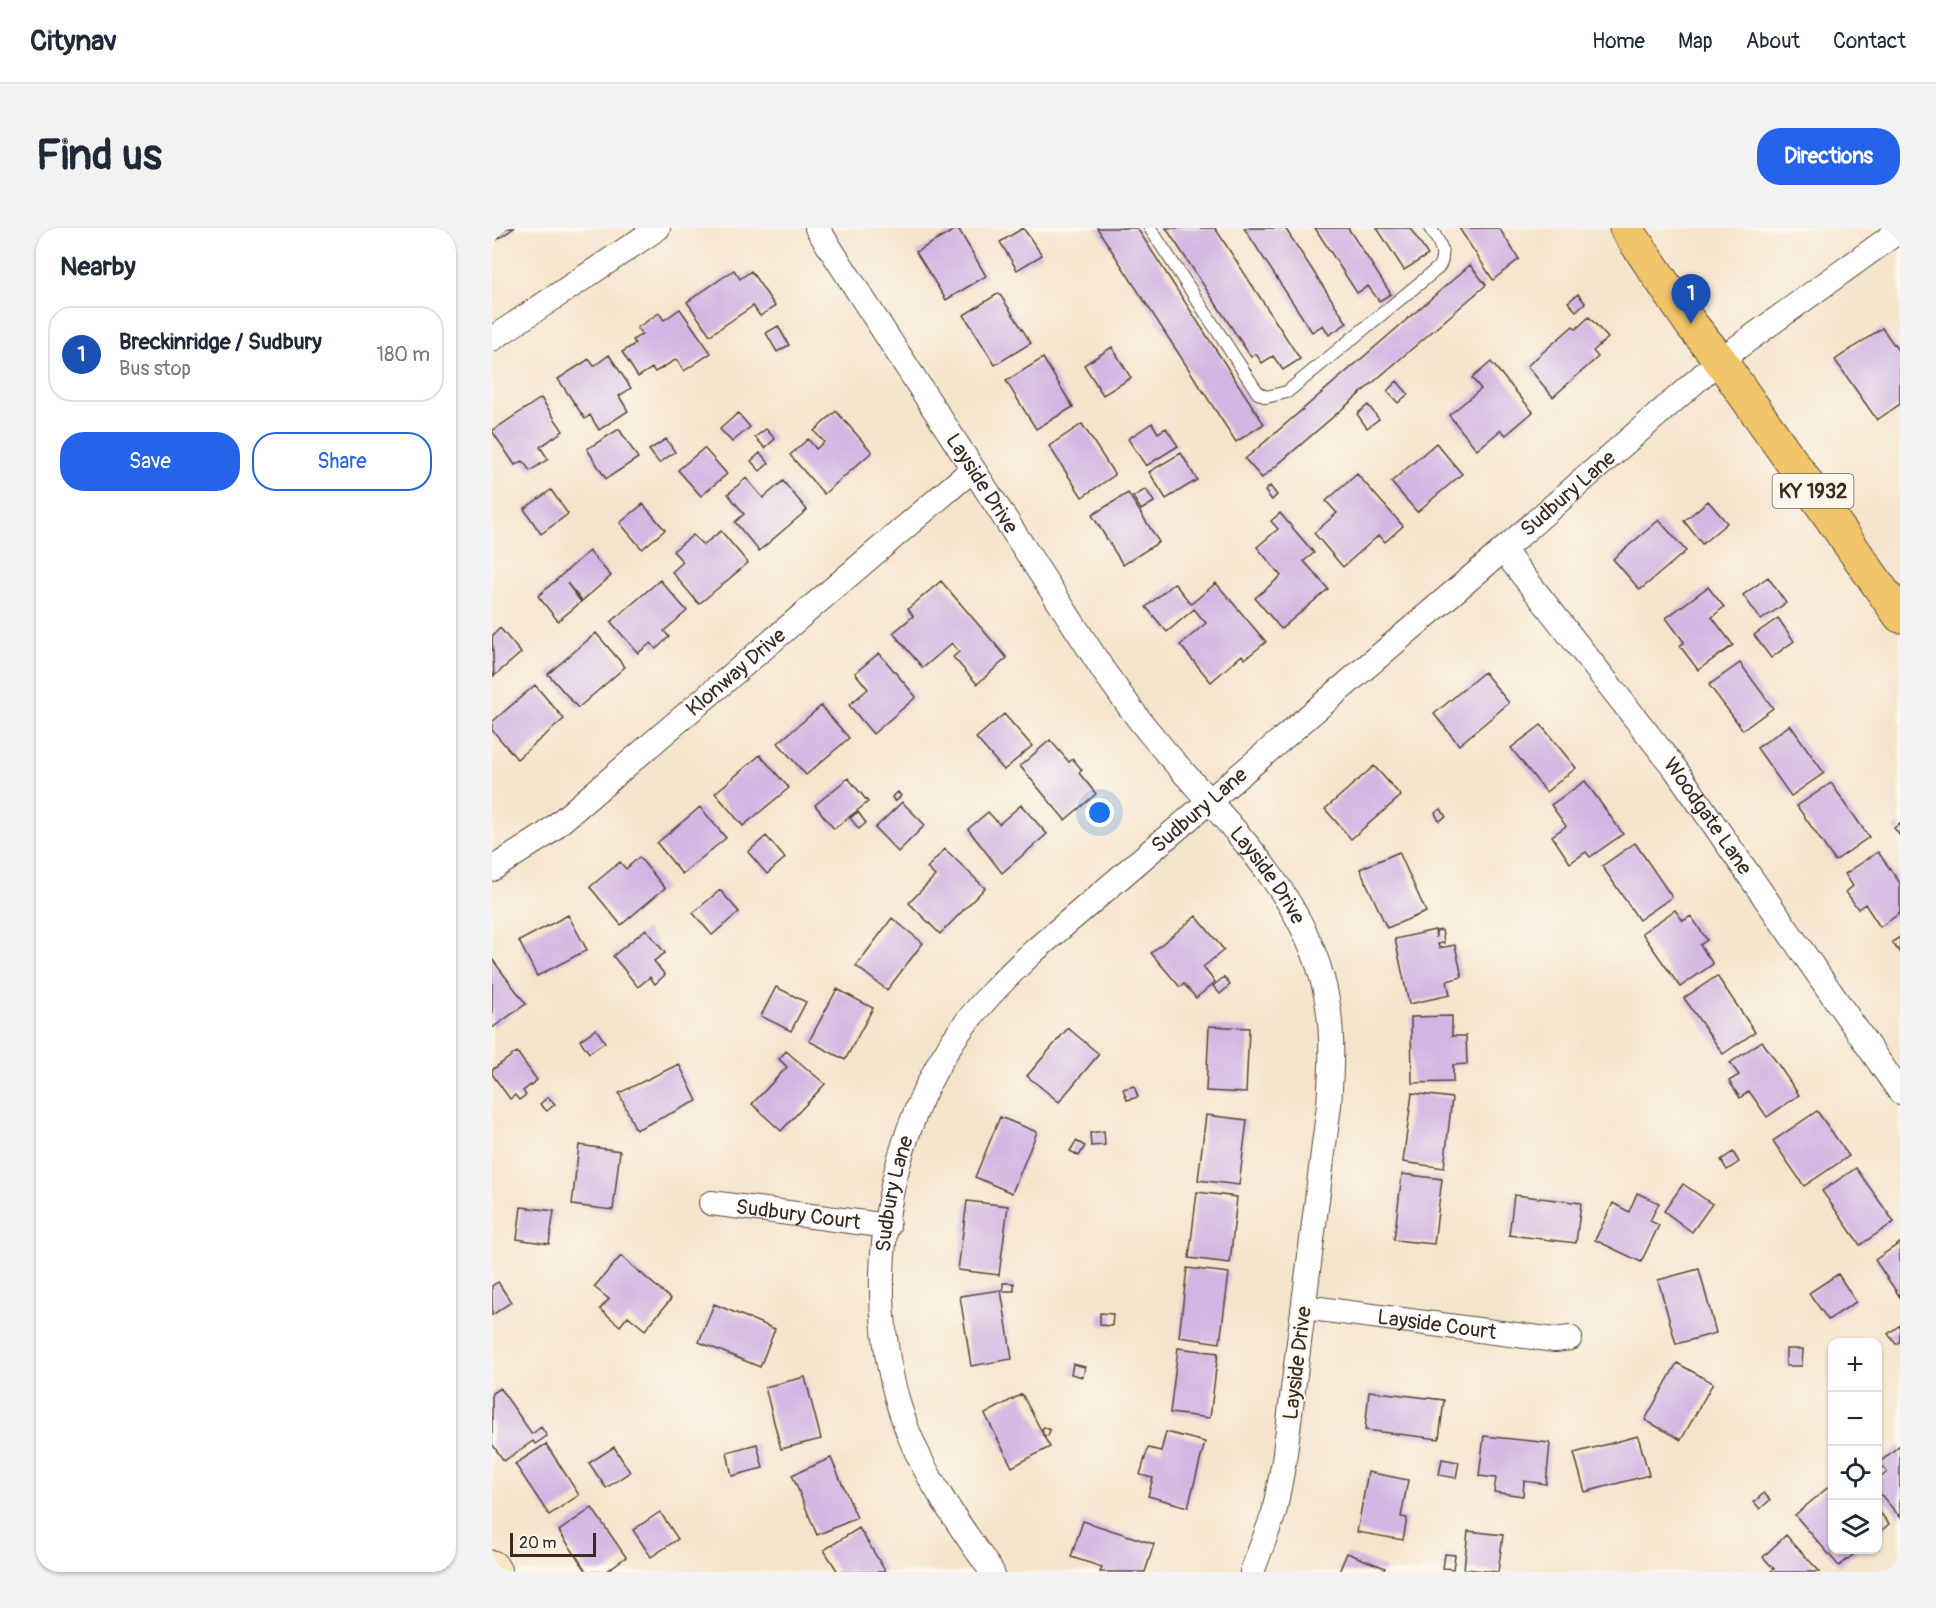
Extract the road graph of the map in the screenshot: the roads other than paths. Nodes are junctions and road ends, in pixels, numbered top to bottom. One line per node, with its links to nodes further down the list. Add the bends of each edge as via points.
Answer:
1 (658, 228): 7 (street)
2 (817, 228): 9 (street, Layside Drive)
3 (1150, 228): 4 (lane, via 1258,393 1266,397 1287,392 1438,268 1442,253)
4 (1430, 228)
5 (1626, 228): 8 (main road, KY 1932)
6 (1900, 230): 8 (street, Sudbury Lane)
7 (492, 339)
8 (1720, 360): 10 (street, Sudbury Lane); 11 (main road, KY 1932)
9 (973, 469): 12 (street, Layside Drive, via 1105,673 1149,732); 13 (street, Klonway Drive, via 545,835)
10 (1503, 550): 12 (street, Sudbury Lane); 14 (street, Woodgate Lane, via 1676,770)
11 (1900, 616)
12 (1210, 800): 16 (street, Sudbury Lane, via 1034,951 969,1018 951,1043 920,1104 901,1155); 17 (street, Layside Drive, via 1272,877 1299,920 1325,991 1332,1057)
13 (492, 869)
14 (1900, 1092)
15 (711, 1203): 16 (street, Sudbury Court)
16 (888, 1226): 21 (street, Sudbury Lane, via 882,1271 889,1367 908,1430 939,1493)
17 (1304, 1307): 18 (street, Layside Court, via 1555,1340); 22 (street, Layside Drive, via 1274,1513)
18 (1570, 1338)
19 (492, 1568): 20 (street)
20 (495, 1572)
21 (992, 1572)
22 (1252, 1572)

